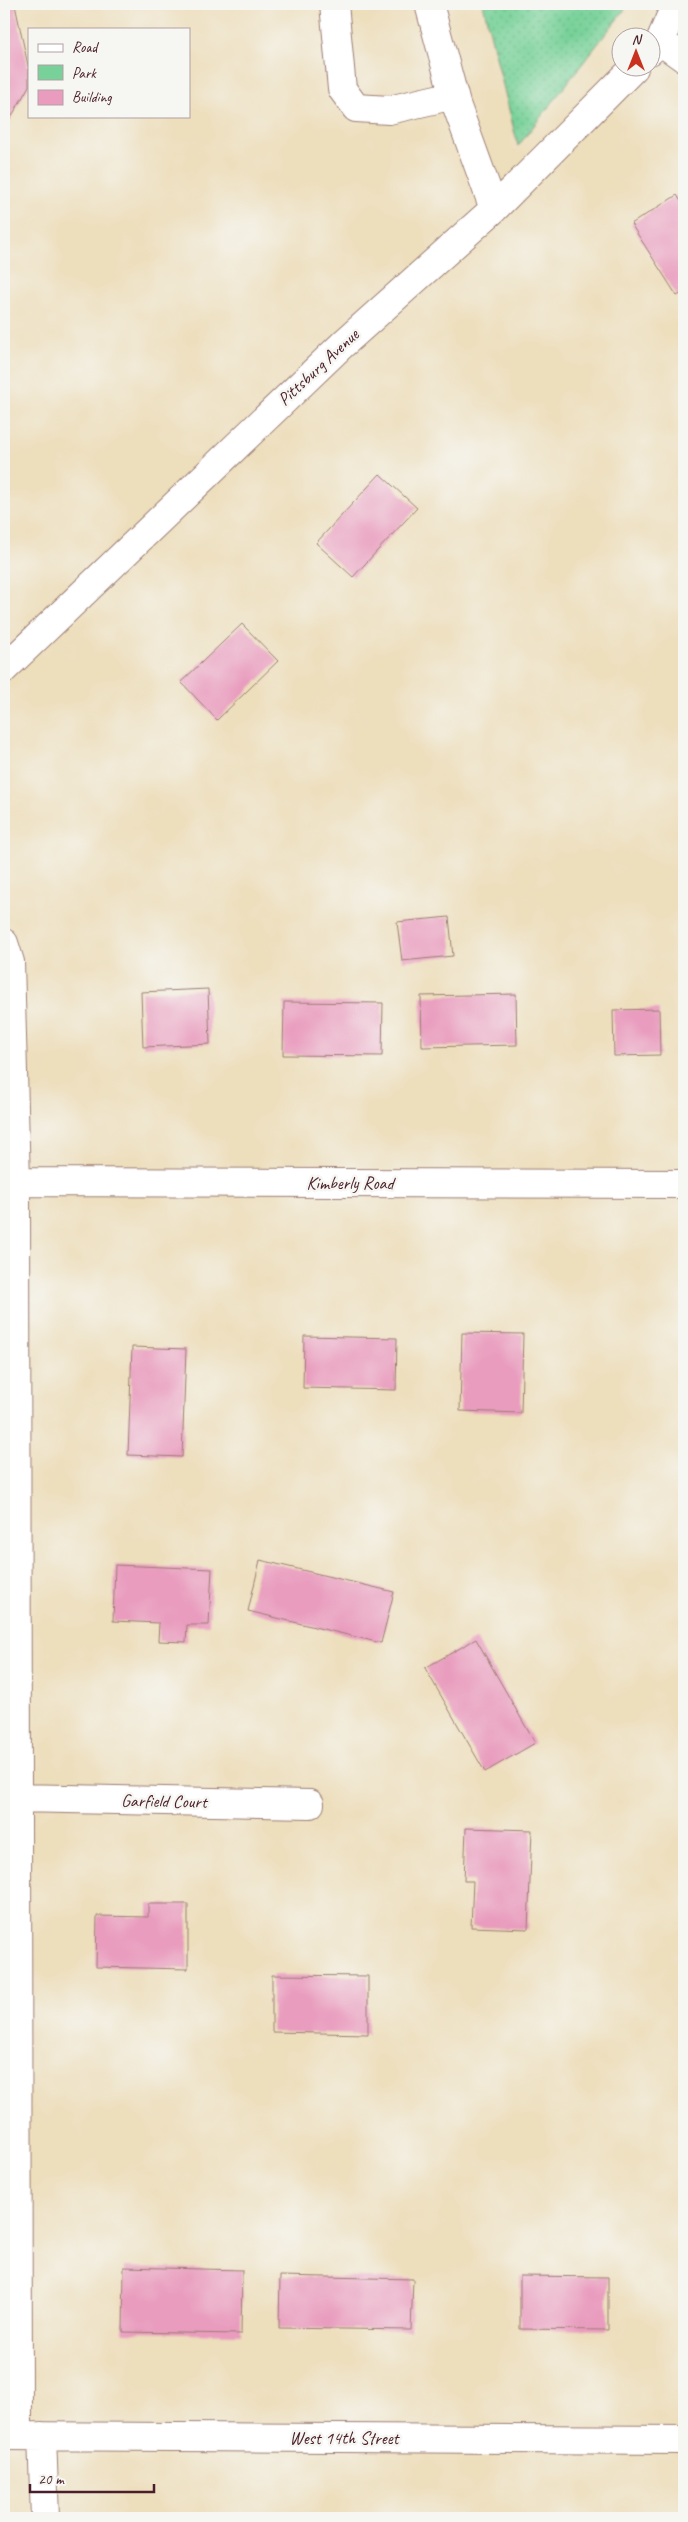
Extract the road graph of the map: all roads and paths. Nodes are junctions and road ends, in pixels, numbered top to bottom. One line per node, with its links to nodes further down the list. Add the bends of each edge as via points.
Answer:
1 (334, 4): 8 (street, via 342,89 356,108 389,110)
2 (429, 4): 8 (street)
3 (676, 4): 4 (street)
4 (660, 36)
5 (660, 48): 6 (street)
6 (684, 58)
7 (624, 78): 9 (street, Pittsburg Avenue)
8 (454, 95): 9 (street)
9 (494, 209): 10 (street, Pittsburg Avenue, via 342,344)
10 (4, 669)
11 (4, 943): 12 (street, via 10,962)
12 (16, 1182): 13 (street, Kimberly Road); 14 (street)
13 (684, 1184)
14 (18, 1798): 15 (street, Garfield Court); 16 (street)
15 (310, 1804)
16 (21, 2436): 17 (street, West 14th Street); 18 (street)
17 (684, 2440)
18 (45, 2518)

